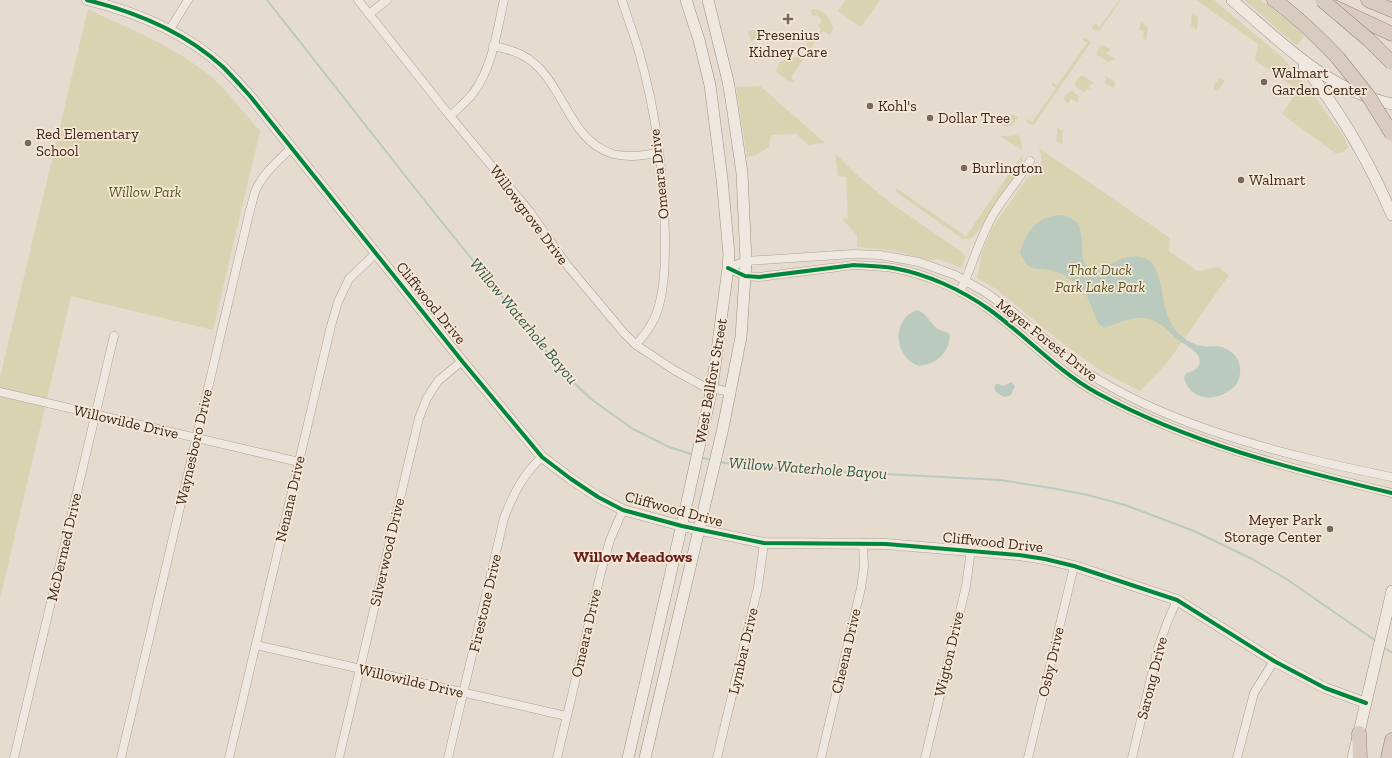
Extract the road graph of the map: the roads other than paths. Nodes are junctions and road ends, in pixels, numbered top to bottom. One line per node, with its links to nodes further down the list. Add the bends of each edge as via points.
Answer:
1 (87, 0): 16 (street, Cliffwood Drive)
2 (188, 0): 16 (street)
3 (358, 0): 15 (street, Willowgrove Drive)
4 (386, 0): 15 (street)
5 (504, 0): 18 (street)
6 (622, 0): 27 (street, Omeara Drive, via 643,69)
7 (686, 0): 22 (main road, West Bellfort Street)
8 (698, 0): 9 (main road)
9 (707, 0): 21 (main road, West Bellfort Street)
10 (1232, 0): 19 (main road)
11 (1274, 0): 25 (highway, bridge, via 1315,34 1338,58 1369,97)
12 (1321, 0): 17 (highway); 20 (highway, bridge)
13 (1368, 0): 14 (highway)
14 (1392, 10)
15 (369, 14): 24 (street, Willowgrove Drive)
16 (170, 29): 26 (street, Cliffwood Drive, via 223,67 250,96)
17 (1392, 34)
18 (494, 46): 24 (street, via 482,80); 27 (street, via 523,56 541,71 582,133 598,146 613,154 625,156)
19 (1296, 55): 23 (main road, via 1344,87); 29 (main road, via 1344,122 1375,175)
20 (1392, 63)
21 (728, 81): 22 (main road); 32 (main road, West Bellfort Street, via 742,173)
22 (710, 85): 34 (main road, West Bellfort Street, via 722,179)
23 (1392, 104)
24 (450, 116): 41 (street, Willowgrove Drive, via 530,212 600,306)
25 (1392, 134)
26 (291, 148): 30 (street, Cliffwood Drive); 49 (street, Waynesboro Drive, via 273,165 256,191)
27 (659, 153): 41 (street, Omeara Drive, via 665,210 664,282 654,320)
28 (1030, 161): 36 (street, via 986,228)
29 (1392, 215)
30 (376, 253): 42 (street, Cliffwood Drive); 52 (street, Nenana Drive, via 349,279 338,302)
31 (853, 254): 32 (street, Meyer Forest Drive); 33 (street); 36 (street, Meyer Forest Drive, via 880,255 919,262)
32 (746, 261): 34 (street, Meyer Forest Drive); 35 (main road, West Bellfort Street)
33 (854, 265): 35 (street, Meyer Forest Drive); 37 (street, Meyer Forest Drive, via 905,271)
34 (728, 268): 35 (street, Meyer Forest Drive); 43 (main road, West Bellfort Street)
35 (745, 276): 45 (main road, West Bellfort Street, via 741,337)
36 (966, 280): 37 (street); 38 (street, Meyer Forest Drive, via 998,300)
37 (960, 292): 39 (street, Meyer Forest Drive, via 990,310)
38 (1024, 321): 39 (street); 46 (street, Meyer Forest Drive, via 1077,366)
39 (1016, 331): 48 (street, Meyer Forest Drive, via 1054,363 1096,393)
40 (114, 336): 47 (street, McDermed Drive)
41 (636, 345): 43 (street, Willowgrove Drive, via 674,370)
42 (462, 361): 51 (street, Cliffwood Drive); 69 (street, Silverwood Drive, via 438,380 419,418)
43 (712, 388): 45 (street, Willowgrove Drive); 57 (main road, West Bellfort Street)
44 (0, 392): 47 (street, Willowilde Drive)
45 (730, 392): 58 (main road, West Bellfort Street)
46 (1151, 406): 48 (street); 50 (street, Meyer Forest Drive, via 1229,437)
47 (95, 414): 49 (street, Willowilde Drive); 75 (street, McDermed Drive)
48 (1145, 417): 53 (street, Meyer Forest Drive, via 1171,429)
49 (196, 438): 52 (street, Willowilde Drive); 76 (street, Waynesboro Drive)
50 (1277, 451): 53 (street); 54 (street, Meyer Forest Drive)
51 (542, 457): 56 (street, Cliffwood Drive, via 598,497); 70 (street, Firestone Drive, via 533,465 514,494 504,518)
52 (299, 462): 65 (street, Nenana Drive)
53 (1272, 463): 55 (street, Meyer Forest Drive)
54 (1392, 477)
55 (1392, 493)
56 (623, 510): 57 (street, Cliffwood Drive); 72 (street, Omeara Drive, via 610,540 601,572)
57 (682, 526): 58 (street, Cliffwood Drive); 67 (main road, West Bellfort Street)
58 (700, 530): 59 (street, Cliffwood Drive); 68 (main road, West Bellfort Street)
59 (764, 543): 60 (street, Cliffwood Drive); 83 (street, Lymbar Drive, via 758,587)
60 (863, 543): 61 (street, Cliffwood Drive); 84 (street, Cheena Drive, via 864,567 861,588)
61 (971, 550): 62 (street, Cliffwood Drive, via 1045,559); 85 (street, Wigton Drive, via 966,586)
62 (1074, 566): 64 (street, Cliffwood Drive); 86 (street, Osby Drive)
63 (1392, 591): 71 (main road)
64 (1177, 600): 66 (street, Cliffwood Drive); 87 (street, Sarong Drive, via 1158,648)
65 (256, 645): 69 (street, Willowilde Drive); 77 (street, Nenana Drive)
66 (1274, 661): 71 (street, Cliffwood Drive, via 1325,688); 88 (street, via 1254,693)
67 (650, 664): 68 (main road); 81 (main road, West Bellfort Street)
68 (667, 668): 82 (main road, West Bellfort Street)
69 (360, 669): 70 (street, Willowilde Drive); 78 (street, Silverwood Drive)
70 (464, 693): 72 (street, Willowilde Drive); 79 (street, Firestone Drive)
71 (1366, 703): 73 (main road)
72 (566, 716): 80 (street, Omeara Drive)
73 (1359, 733): 89 (main road); 90 (highway)
74 (1392, 740): 91 (highway)
75 (14, 758)
76 (121, 758)
77 (229, 758)
78 (339, 758)
79 (448, 758)
80 (557, 758)
81 (628, 758)
82 (645, 758)
83 (718, 758)
84 (821, 758)
85 (925, 758)
86 (1028, 758)
87 (1132, 758)
88 (1237, 758)
89 (1353, 758)
90 (1360, 758)
91 (1388, 758)

